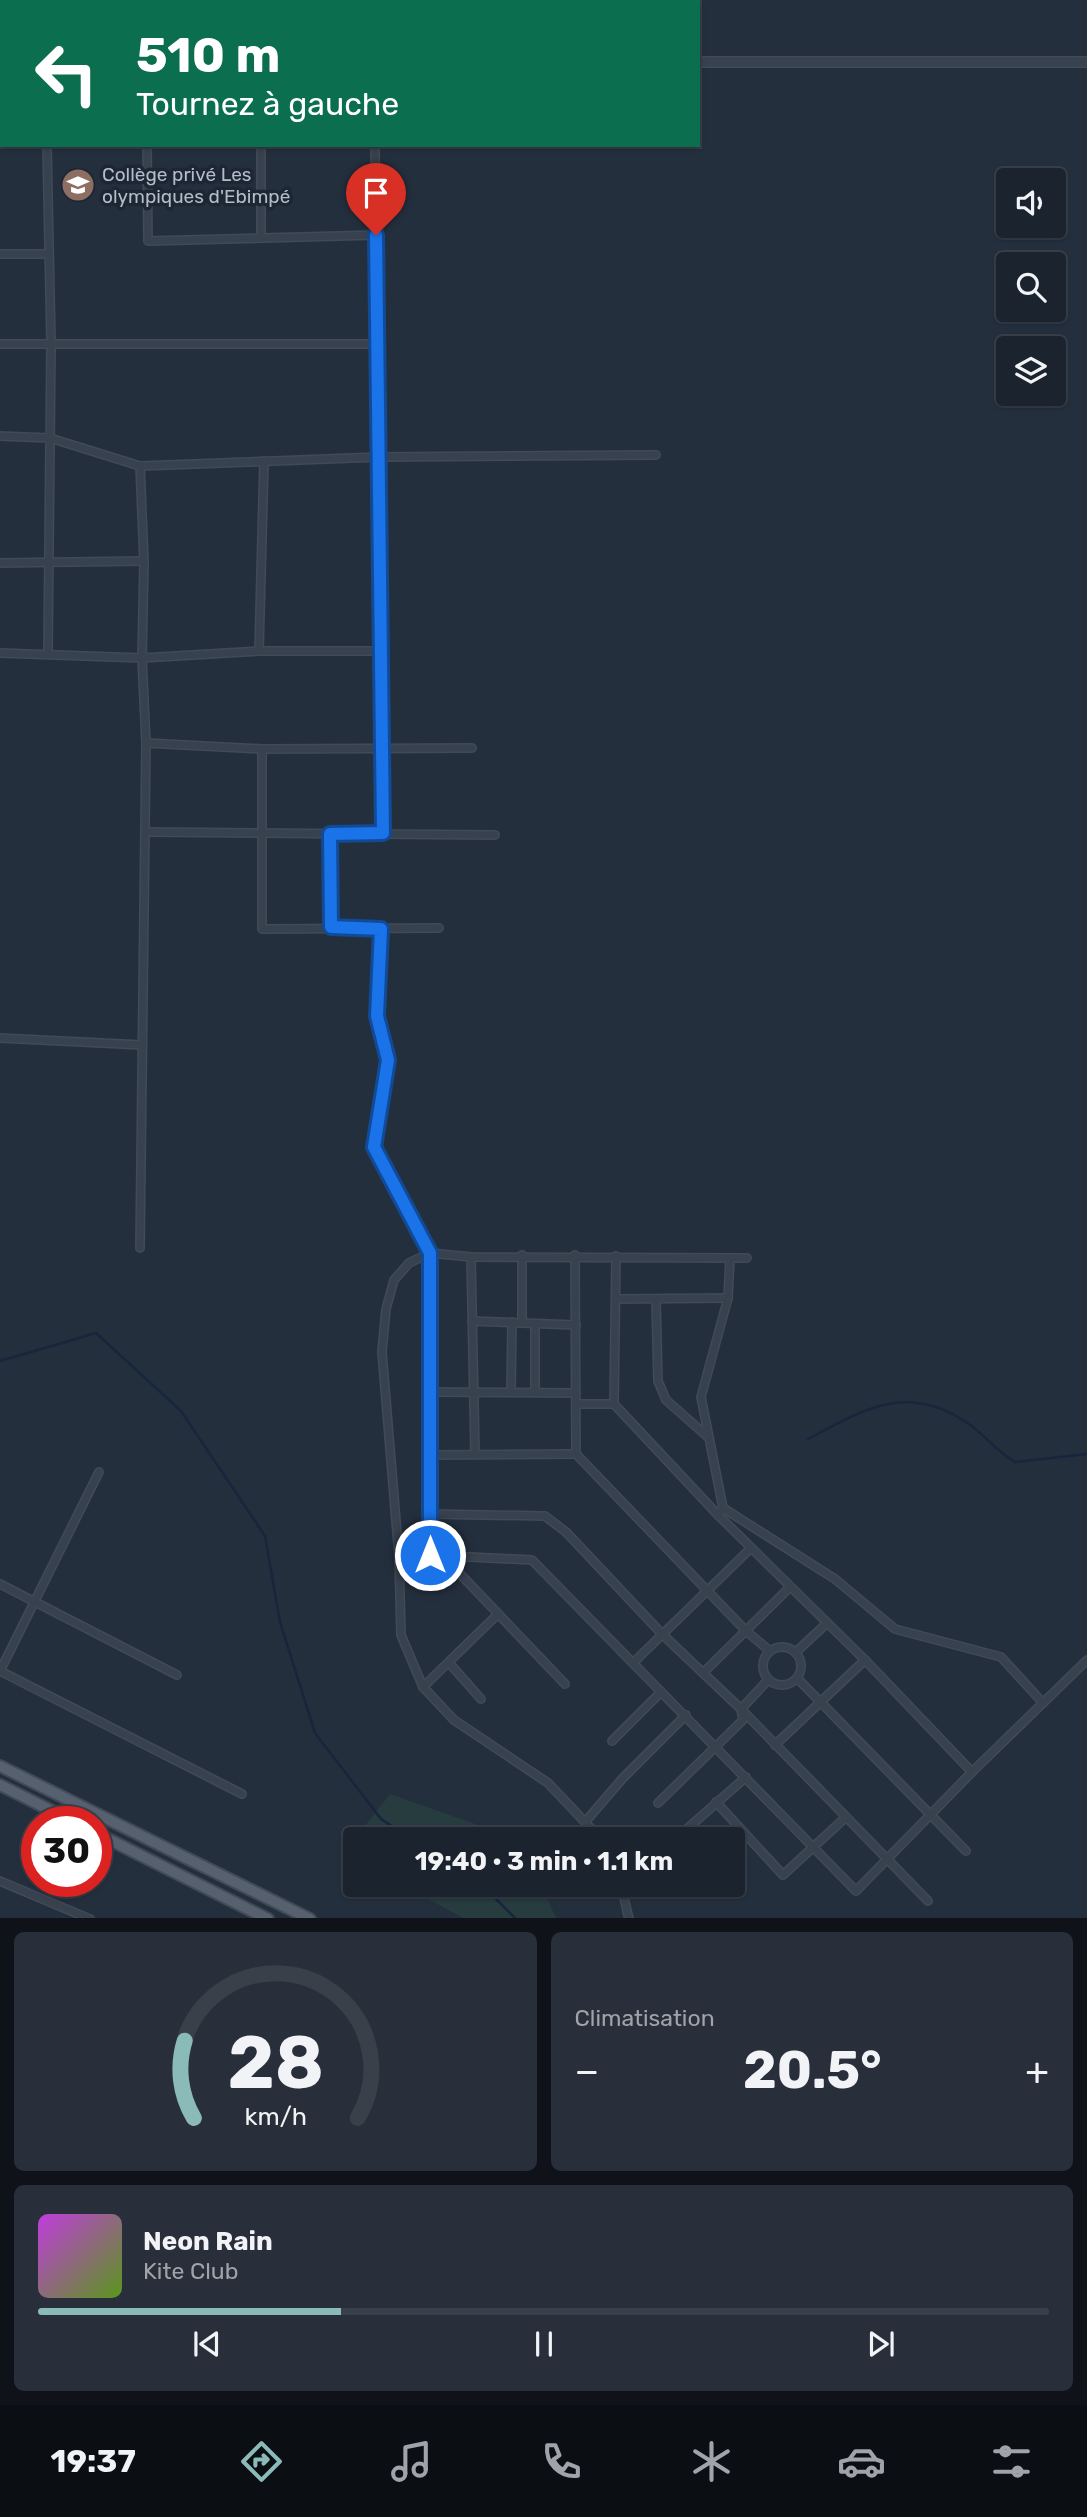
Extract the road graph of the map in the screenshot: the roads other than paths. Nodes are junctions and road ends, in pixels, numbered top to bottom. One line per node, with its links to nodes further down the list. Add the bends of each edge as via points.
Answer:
1 (700, 62): 2 (street)
2 (1087, 62)
3 (47, 147): 10 (street)
4 (147, 147): 8 (street, via 148,241)
5 (261, 147): 8 (street)
6 (375, 147): 7 (street)
7 (376, 235): 8 (street); 13 (street)
8 (261, 236)
9 (0, 254): 10 (street)
10 (48, 254): 11 (street)
11 (51, 343): 12 (street); 13 (street); 15 (street)
12 (0, 344)
13 (377, 344): 17 (street)
14 (0, 436): 15 (street)
15 (50, 438): 19 (street); 22 (street)
16 (656, 456): 17 (street)
17 (379, 457): 18 (street); 24 (street)
18 (264, 461): 19 (street); 23 (street)
19 (140, 466): 20 (street)
20 (145, 561): 22 (street); 27 (street)
21 (0, 563): 22 (street)
22 (49, 563): 26 (street)
23 (259, 651): 24 (street); 27 (street)
24 (383, 652): 29 (street)
25 (0, 653): 26 (street)
26 (48, 653): 27 (street)
27 (142, 658): 28 (street)
28 (146, 743): 31 (street); 32 (street)
29 (383, 747): 30 (street); 31 (street); 34 (street)
30 (472, 748)
31 (262, 749): 33 (street)
32 (146, 832): 33 (street); 41 (street)
33 (262, 833): 35 (street); 37 (street, via 261,929)
34 (383, 833): 35 (street); 36 (street)
35 (330, 834): 37 (street)
36 (495, 835)
37 (331, 927): 39 (street)
38 (439, 928): 39 (street)
39 (381, 929): 43 (street, via 377,1016 388,1060 374,1147)
40 (0, 1038): 41 (street)
41 (142, 1045): 42 (street)
42 (141, 1248)
43 (430, 1253): 47 (street); 59 (street); 75 (street, via 409,1264 394,1280 386,1309 382,1352)
44 (522, 1255): 45 (street); 47 (street); 55 (street)
45 (575, 1255): 46 (street); 57 (street)
46 (616, 1256): 48 (street); 51 (street)
47 (471, 1257): 53 (street)
48 (730, 1258): 49 (street); 50 (street)
49 (747, 1258)
50 (728, 1298): 52 (street); 65 (street, via 701,1397)
51 (616, 1299): 52 (street); 64 (street)
52 (656, 1300): 65 (street, via 658,1381 666,1400)
53 (472, 1321): 54 (street); 58 (street)
54 (512, 1322): 55 (street); 60 (street)
55 (522, 1322): 56 (street)
56 (535, 1324): 57 (street); 61 (street)
57 (576, 1325): 62 (street)
58 (473, 1391): 59 (street); 60 (street); 66 (street)
59 (429, 1392): 68 (street)
60 (511, 1392): 61 (street)
61 (535, 1392): 62 (street)
62 (576, 1393): 63 (street)
63 (576, 1404): 64 (street); 67 (street)
64 (614, 1404): 70 (street)
65 (708, 1437): 70 (street)
66 (475, 1453): 67 (street); 68 (street)
67 (576, 1454): 78 (street)
68 (430, 1455): 71 (street)
69 (99, 1472): 79 (street)
70 (720, 1511): 72 (street); 100 (street, via 835,1578 895,1629 1001,1657)
71 (430, 1514): 73 (street); 83 (street, via 545,1516 566,1532)
72 (750, 1549): 77 (street); 78 (street)
73 (430, 1555): 74 (street); 75 (street)
74 (443, 1556): 80 (street); 88 (street, via 532,1560)
75 (399, 1557): 96 (street, via 401,1635)
76 (0, 1584): 79 (street)
77 (790, 1587): 81 (street); 82 (street)
78 (707, 1591): 82 (street); 83 (street)
79 (34, 1602): 90 (street); 92 (street)
80 (498, 1614): 89 (street); 95 (street)
81 (826, 1623): 85 (street); 86 (street)
82 (746, 1630): 84 (street); 91 (street)
83 (662, 1634): 88 (street); 91 (street)
84 (770, 1651): 85 (street, via 783,1646); 94 (street, via 762,1665)
85 (796, 1652): 93 (street, via 801,1665)
86 (864, 1660): 99 (street); 107 (street)
87 (1087, 1660): 100 (street)
88 (634, 1662): 97 (street)
89 (450, 1664): 96 (street); 98 (street)
90 (0, 1671): 110 (street)
91 (703, 1673): 101 (street)
92 (177, 1675)
93 (797, 1678): 94 (street, via 783,1686); 99 (street)
94 (768, 1680): 101 (street)
95 (565, 1684)
96 (423, 1687): 116 (street, via 454,1720 548,1783)
97 (661, 1692): 102 (street); 103 (street)
98 (481, 1699)
99 (820, 1703): 104 (street); 114 (street)
100 (1043, 1703): 107 (street)
101 (741, 1709): 104 (street); 105 (street, via 743,1720)
102 (686, 1715): 105 (street); 116 (street)
103 (612, 1741)
104 (775, 1745): 115 (street)
105 (716, 1748): 108 (street); 112 (street)
106 (0, 1766): 128 (main road)
107 (972, 1772): 114 (street)
108 (746, 1777): 111 (street); 120 (street)
109 (0, 1785): 113 (main road)
110 (242, 1794)
111 (716, 1802): 118 (street); 120 (street, via 783,1875)
112 (657, 1803)
113 (42, 1806)
114 (932, 1814): 121 (street); 122 (street)
115 (846, 1817): 120 (street); 122 (street)
116 (586, 1821): 117 (street)
117 (591, 1827)
118 (689, 1827)
119 (112, 1841): 127 (main road)
120 (816, 1848): 122 (street, via 856,1891)
121 (966, 1851)
122 (887, 1858): 125 (street)
123 (0, 1881): 126 (street)
124 (624, 1897): 129 (street)
125 (928, 1901)
126 (88, 1918)
127 (266, 1918)
128 (308, 1918)
129 (629, 1918)

